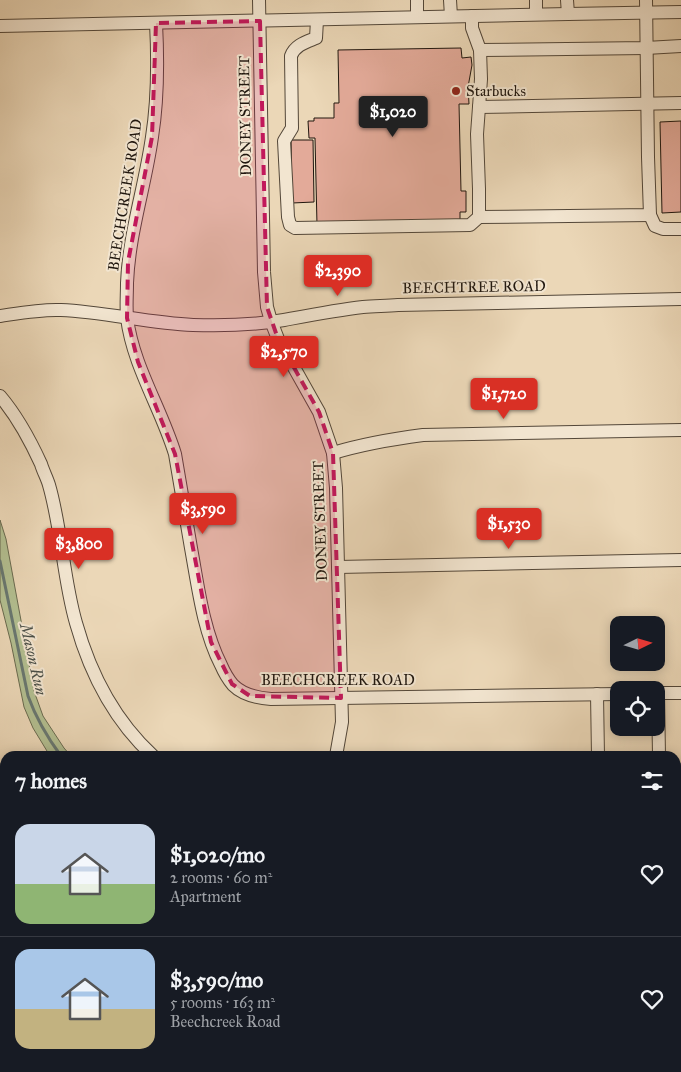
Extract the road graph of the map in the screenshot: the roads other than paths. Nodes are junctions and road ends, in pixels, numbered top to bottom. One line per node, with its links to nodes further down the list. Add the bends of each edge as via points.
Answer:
1 (259, 0): 14 (street, DONEY STREET)
2 (417, 0): 12 (street)
3 (450, 0): 10 (street)
4 (536, 0): 8 (street)
5 (567, 0): 9 (street)
6 (646, 6): 7 (street); 9 (street); 18 (street)
7 (679, 8)
8 (536, 14): 9 (street); 11 (street)
9 (568, 14)
10 (451, 16): 11 (street); 12 (street)
11 (472, 16): 19 (street, via 472,28)
12 (418, 17): 13 (street)
13 (317, 20): 14 (street); 24 (street, via 316,38 293,50 291,56 292,128 284,141 290,225 295,228 470,225)
14 (260, 21): 15 (street); 29 (street, DONEY STREET, via 264,272)
15 (156, 23): 16 (street); 28 (street, BEECHCREEK ROAD, via 156,106 128,262)
16 (0, 26)
17 (681, 46): 18 (street)
18 (646, 48): 19 (street); 20 (street)
19 (480, 50): 22 (street)
20 (648, 103): 21 (street); 22 (street); 23 (street)
21 (681, 103)
22 (479, 107): 24 (street)
23 (650, 215): 24 (street); 25 (street, via 654,226)
24 (478, 217)
25 (681, 229)
26 (681, 299): 29 (street, BEECHTREE ROAD, via 398,305)
27 (0, 316): 28 (street, BEECHTREE ROAD, via 59,310)
28 (127, 318): 29 (street, BEECHTREE ROAD, via 193,325); 39 (street, BEECHCREEK ROAD, via 138,362 175,454 199,594 211,642 226,675 232,684 250,696)
29 (271, 321): 32 (street, DONEY STREET, via 319,412)
30 (0, 396): 41 (street, via 25,431 49,484 76,623 91,667 121,720)
31 (681, 430): 32 (street, via 423,436 392,439)
32 (333, 453): 34 (street, DONEY STREET)
33 (681, 560): 34 (street)
34 (338, 567): 39 (street, DONEY STREET)
35 (681, 693): 38 (street)
36 (597, 694): 37 (street, BEECHCREEK ROAD); 39 (street, BEECHCREEK ROAD); 43 (street)
37 (610, 694)
38 (665, 694)
39 (342, 698): 42 (street, DONEY STREET)
40 (658, 736): 44 (street)
41 (149, 751)
42 (337, 751)
43 (598, 751)
44 (659, 751)

